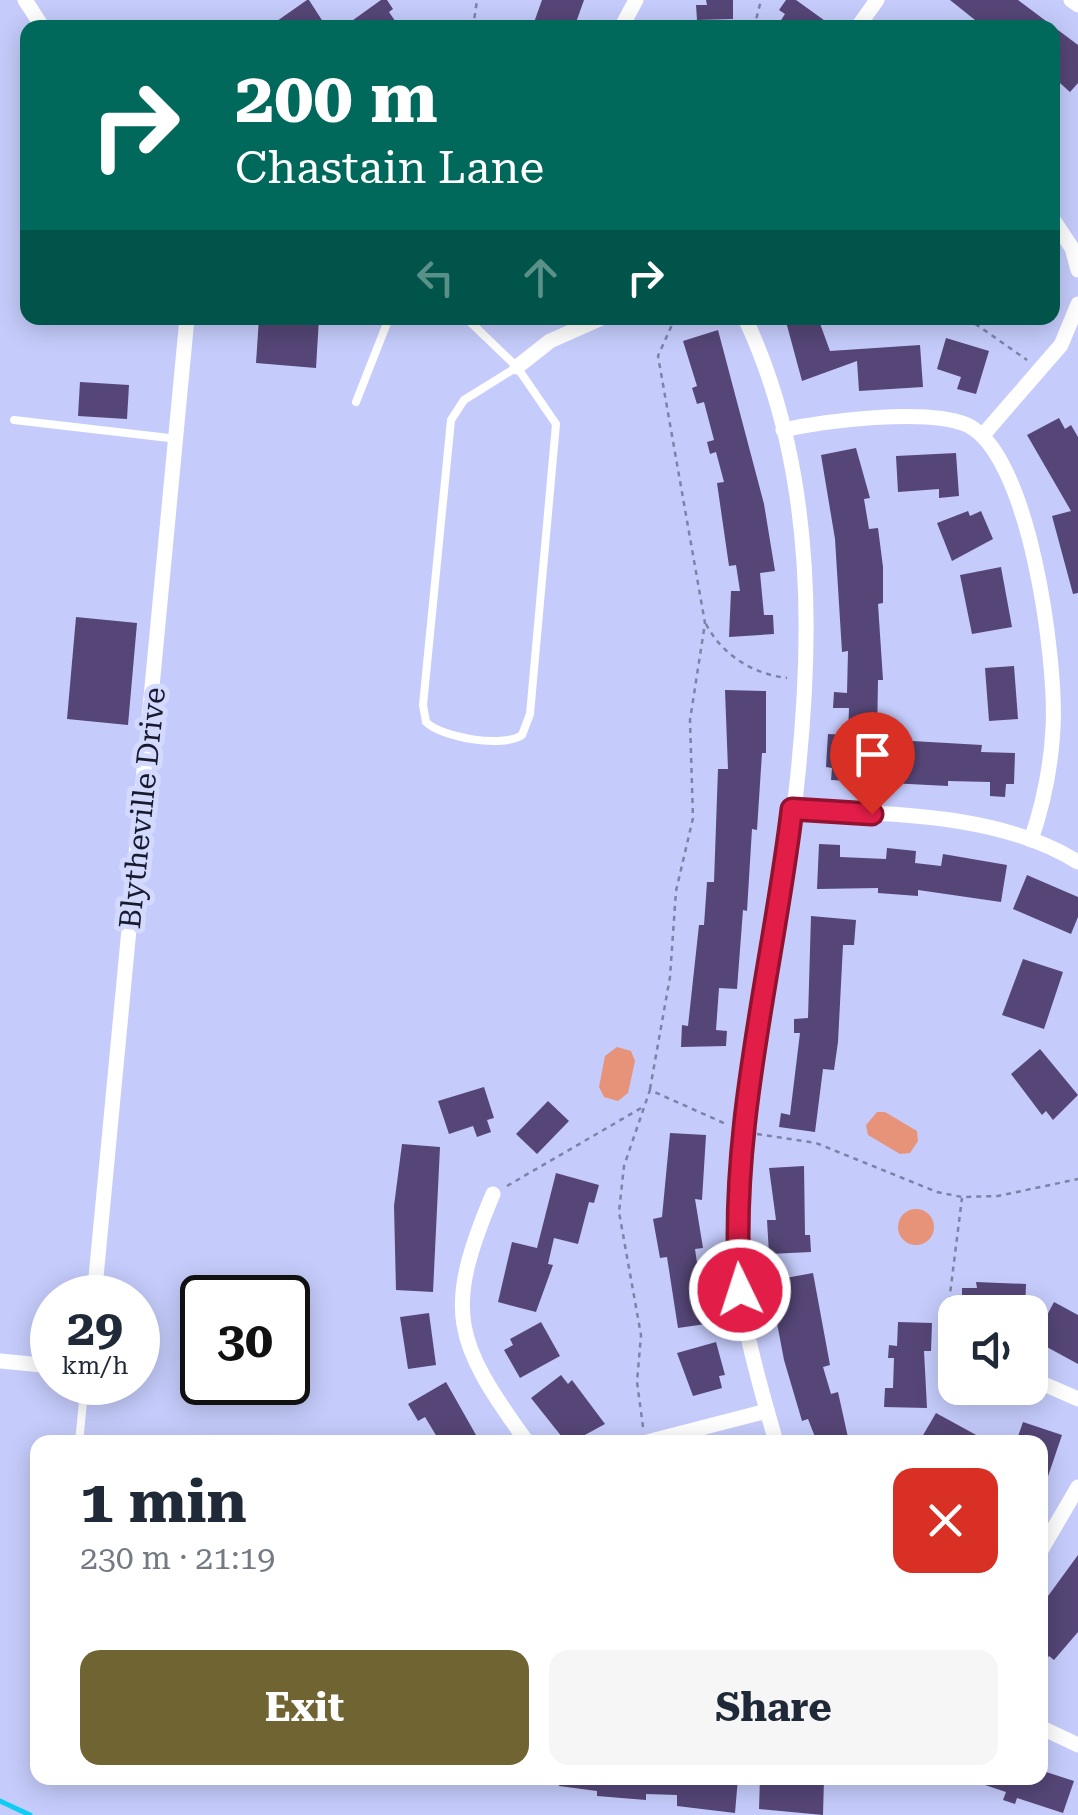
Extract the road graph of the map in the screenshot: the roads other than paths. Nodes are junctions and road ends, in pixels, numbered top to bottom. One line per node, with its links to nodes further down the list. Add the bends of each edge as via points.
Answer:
1 (1071, 0): 2 (street)
2 (1078, 5)
3 (1060, 230): 4 (street)
4 (1078, 270)
5 (1078, 304): 15 (street, via 1061,345)
6 (186, 325): 16 (street, Blytheville Drive)
7 (386, 325): 12 (lane)
8 (473, 325): 11 (lane)
9 (586, 325): 11 (street, via 550,341)
10 (749, 325): 14 (street)
11 (517, 367): 11 (lane, via 464,400 451,420 422,705 426,722 438,732 508,741 522,735 530,714 556,438 552,414)
12 (356, 402)
13 (14, 420): 16 (lane)
14 (783, 430): 15 (street, via 832,420 942,419); 17 (street, via 804,543 807,604)
15 (984, 435): 18 (street, via 1007,468 1051,647 1048,791)
16 (178, 439): 21 (street, Blytheville Drive)
17 (792, 809): 18 (street, via 912,816 998,828); 27 (street, via 742,1130 735,1229 740,1290)
18 (1032, 840): 19 (street)
19 (1078, 862)
20 (493, 1194): 29 (street, via 470,1248 462,1308 482,1380)
21 (96, 1275)
22 (0, 1361): 23 (street)
23 (30, 1364)
24 (1048, 1386): 25 (street)
25 (1078, 1399)
26 (83, 1405): 28 (lane)
27 (767, 1410): 30 (street); 31 (street)
28 (80, 1435)
29 (523, 1435)
30 (673, 1435)
31 (774, 1435)
32 (1078, 1487): 33 (street)
33 (1048, 1538)
34 (1048, 1731): 35 (street)
35 (1078, 1746)

